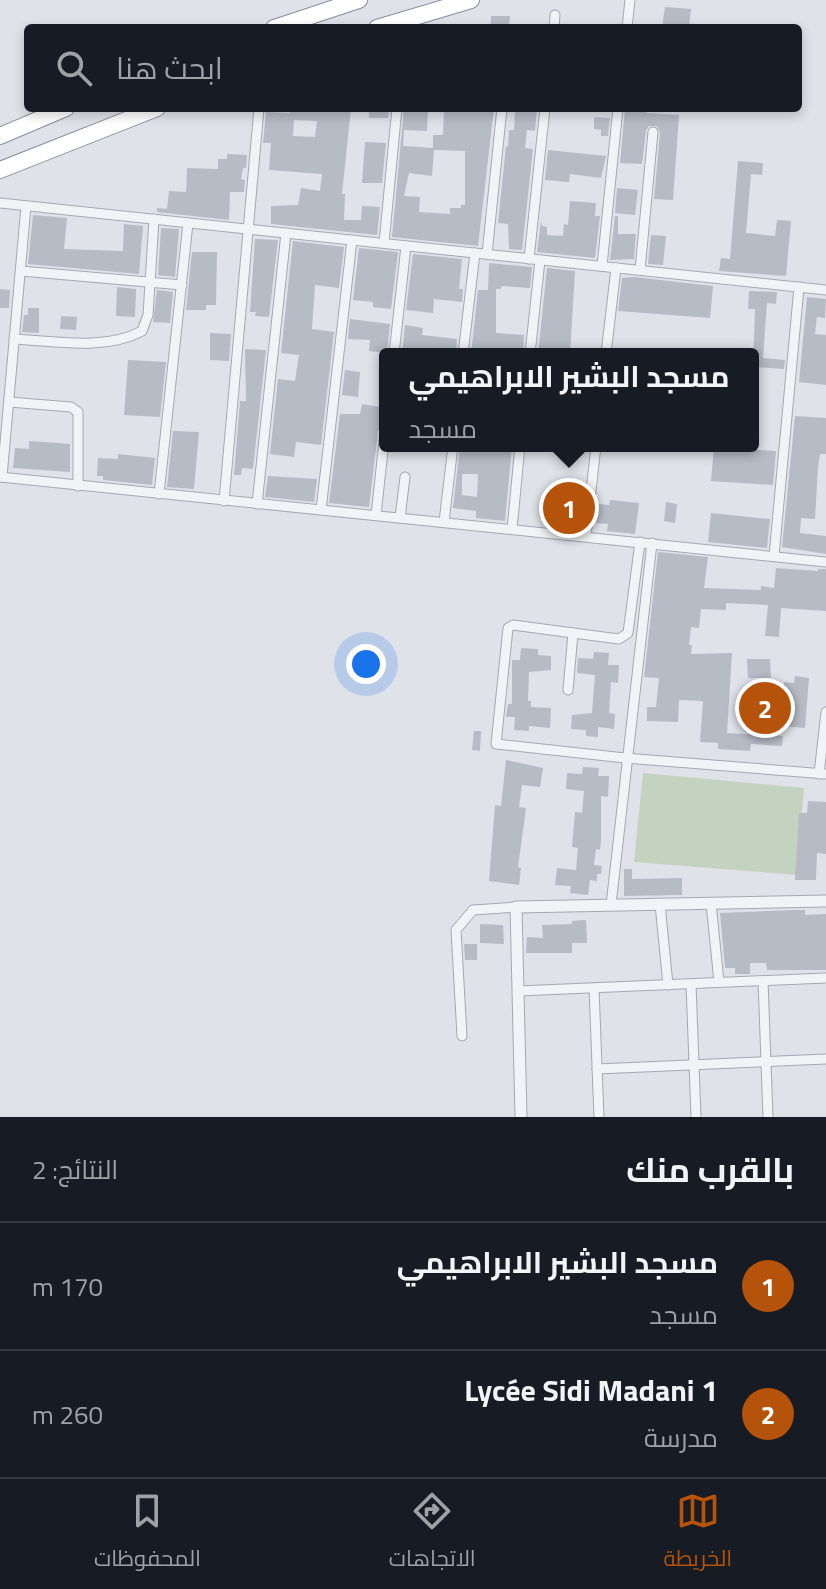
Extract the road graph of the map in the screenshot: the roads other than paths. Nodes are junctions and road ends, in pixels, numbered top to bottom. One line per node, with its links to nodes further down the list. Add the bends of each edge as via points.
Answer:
1 (359, 0): 5 (highway)
2 (471, 0): 6 (highway)
3 (630, 0): 8 (street)
4 (555, 15): 7 (street)
5 (286, 24)
6 (390, 24)
7 (554, 24)
8 (627, 24)
9 (57, 112): 17 (highway)
10 (147, 112): 18 (highway)
11 (259, 112): 23 (street)
12 (397, 112): 26 (street)
13 (502, 112): 29 (street)
14 (545, 112): 30 (street)
15 (618, 112): 31 (street)
16 (653, 132): 33 (street)
17 (0, 136)
18 (0, 170)
19 (0, 203): 20 (street)
20 (26, 206): 21 (street); 34 (street)
21 (154, 219): 22 (street); 35 (street)
22 (194, 224): 23 (street); 36 (street, via 186,240)
23 (250, 229): 24 (street); 53 (street)
24 (286, 233): 25 (street); 54 (street)
25 (352, 240): 26 (street); 55 (street)
26 (384, 243): 27 (street)
27 (406, 246): 28 (street); 40 (street)
28 (475, 253): 29 (street); 41 (street)
29 (487, 254): 30 (street)
30 (535, 259): 31 (street); 42 (street)
31 (602, 266): 32 (street)
32 (616, 268): 33 (street); 43 (street)
33 (640, 270): 37 (street)
34 (21, 271): 35 (street); 39 (street)
35 (150, 282): 36 (street); 39 (street, via 146,326 133,336 86,343)
36 (182, 285): 52 (street)
37 (799, 287): 38 (street); 63 (street)
38 (826, 290)
39 (14, 339): 44 (street)
40 (395, 348)
41 (464, 348)
42 (530, 348)
43 (607, 348)
44 (9, 402): 49 (street); 51 (street, via 78,412)
45 (383, 452): 56 (street)
46 (452, 452): 58 (street)
47 (519, 452): 59 (street)
48 (595, 452): 60 (street)
49 (1, 477): 51 (street)
50 (405, 477): 57 (street)
51 (78, 486): 52 (street)
52 (159, 494): 53 (street)
53 (224, 501): 54 (street)
54 (257, 504): 55 (street)
55 (321, 510): 56 (street)
56 (376, 515): 57 (street)
57 (400, 518): 58 (street)
58 (444, 522): 59 (street)
59 (512, 529): 60 (street)
60 (586, 536): 61 (street)
61 (640, 542): 62 (street); 65 (street, via 628,633 619,639)
62 (652, 543): 63 (street); 68 (street)
63 (774, 556): 64 (street)
64 (826, 562)
65 (573, 633): 66 (street); 68 (street, via 508,628 496,744)
66 (568, 690)
67 (826, 714): 69 (street)
68 (625, 758): 69 (street); 73 (street)
69 (822, 774)
70 (826, 901): 71 (street)
71 (711, 903): 72 (street); 77 (street)
72 (660, 904): 73 (street); 79 (street)
73 (611, 905): 74 (street)
74 (516, 907): 81 (street); 82 (street, via 473,910 456,930)
75 (826, 978): 76 (street)
76 (763, 981): 77 (street); 84 (street)
77 (719, 982): 78 (street)
78 (691, 984): 79 (street); 85 (street)
79 (668, 985): 80 (street)
80 (594, 988): 81 (street); 86 (street)
81 (518, 991): 87 (street)
82 (462, 1036)
83 (826, 1059): 84 (street)
84 (766, 1062): 85 (street); 90 (street)
85 (694, 1065): 86 (street); 89 (street)
86 (597, 1069): 88 (street)
87 (521, 1117)
88 (599, 1117)
89 (696, 1117)
90 (768, 1117)

